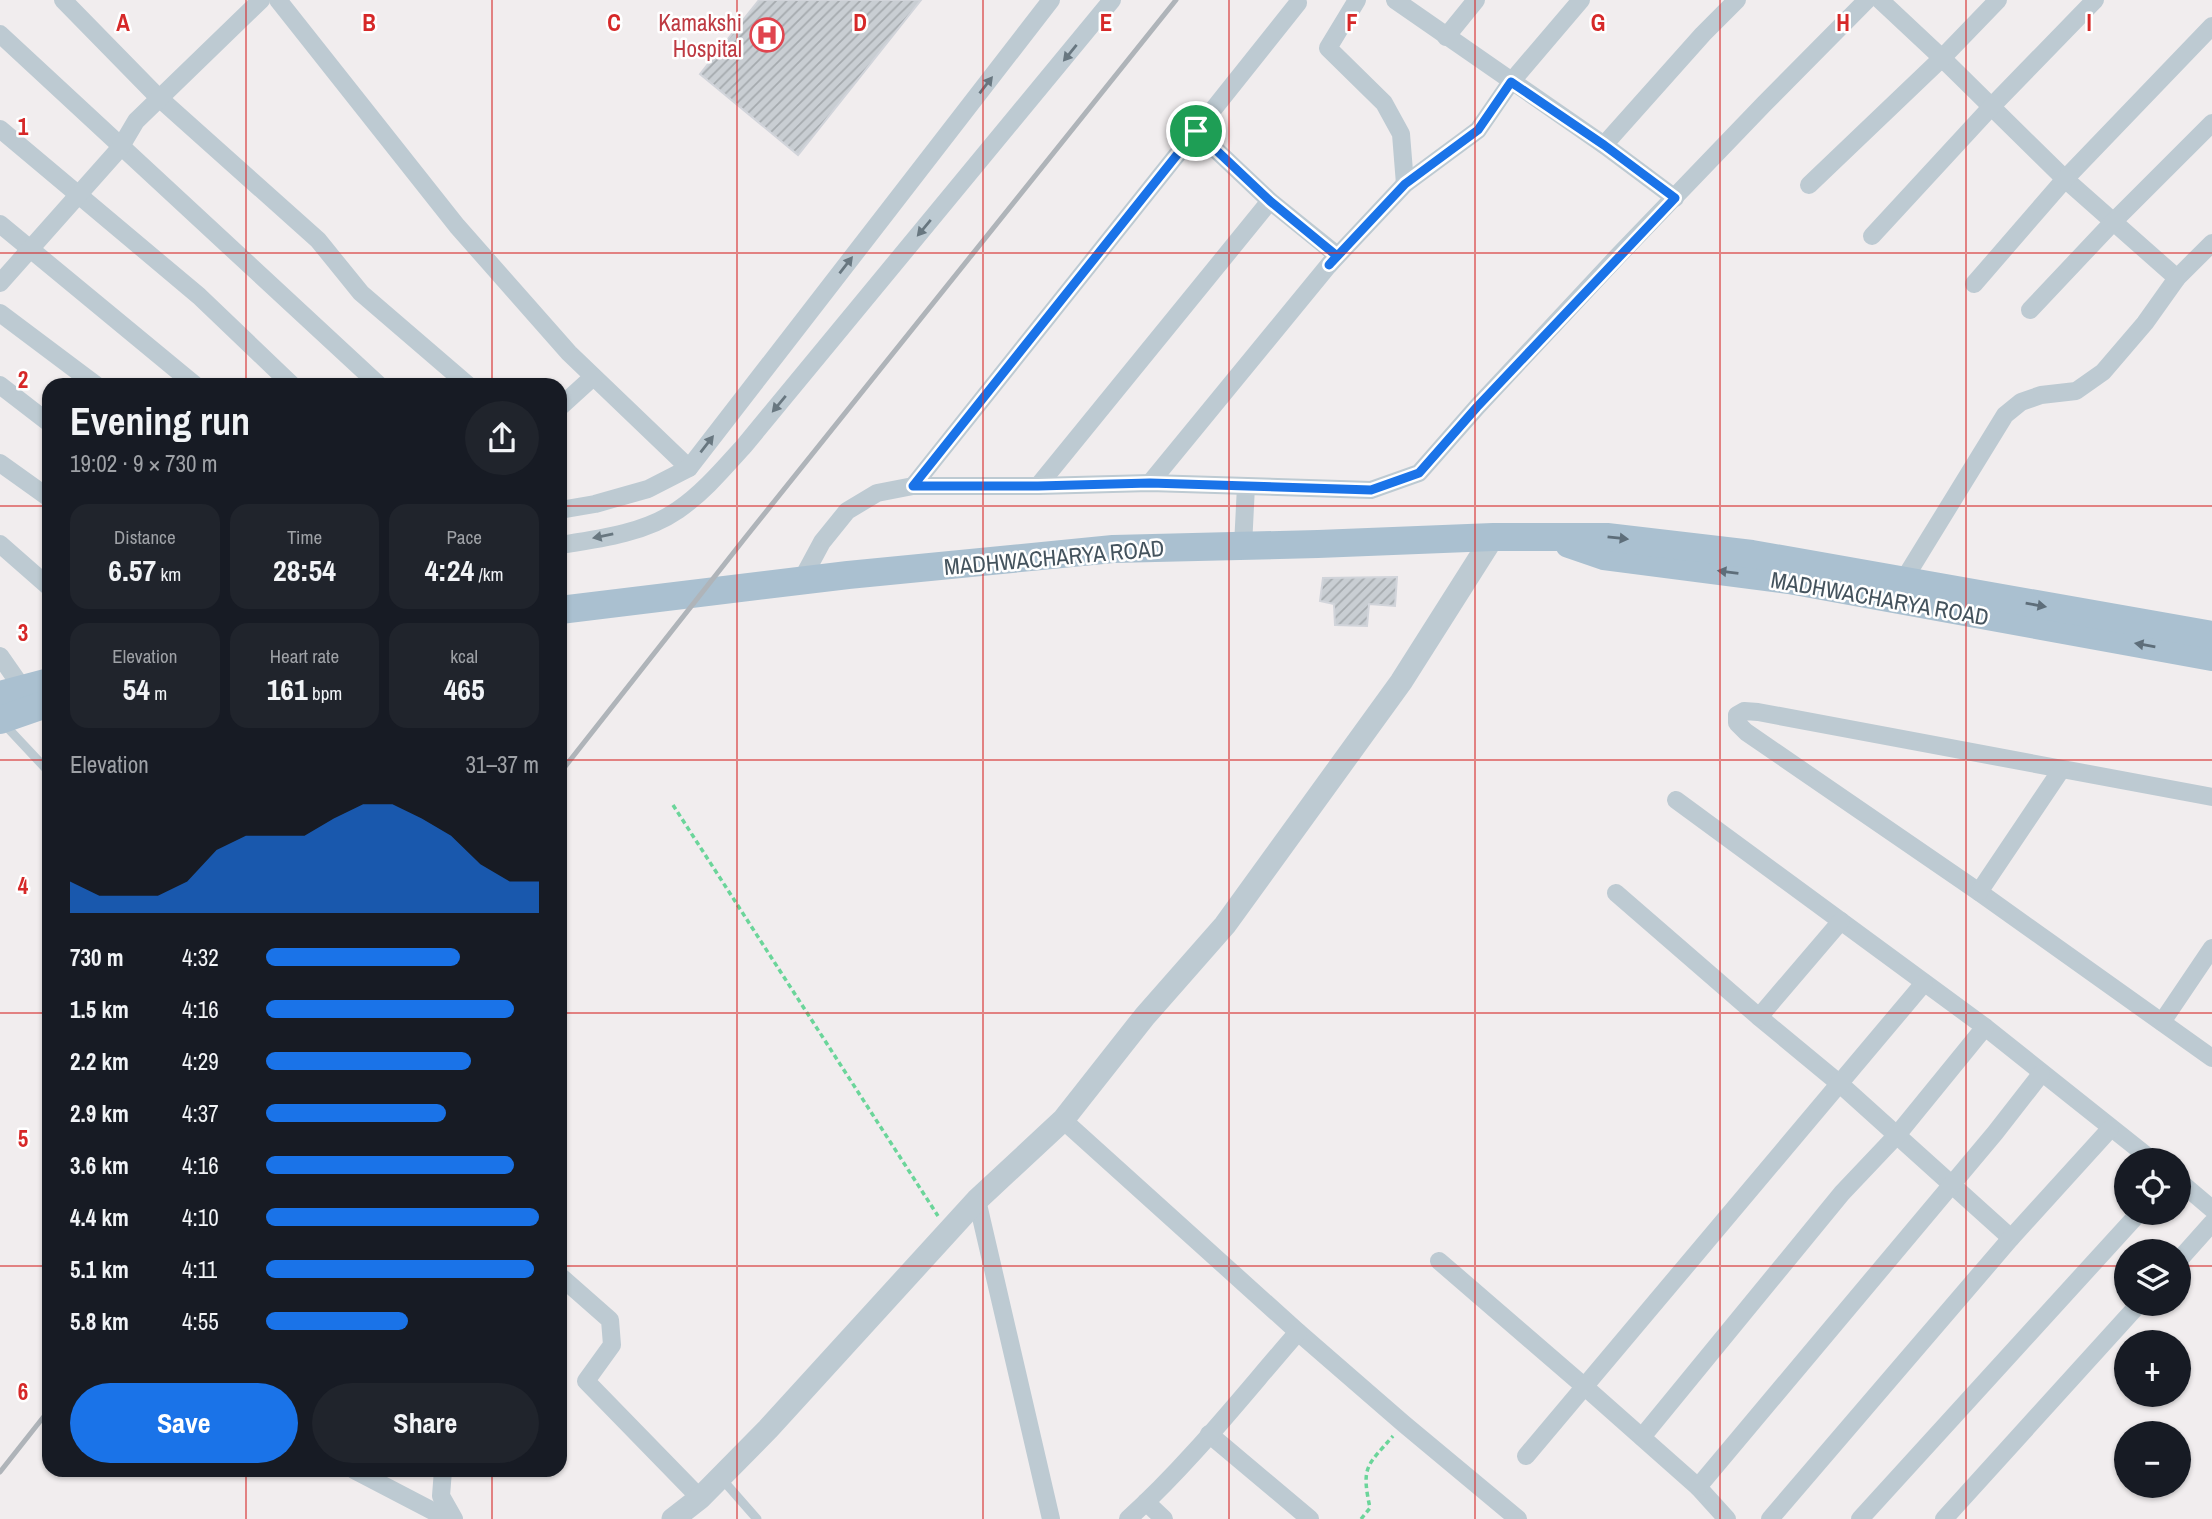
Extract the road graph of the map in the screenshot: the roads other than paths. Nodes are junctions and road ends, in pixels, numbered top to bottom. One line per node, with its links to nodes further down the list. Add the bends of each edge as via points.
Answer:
1 (63, 0): 21 (street)
2 (261, 0): 21 (street)
3 (278, 0): 45 (street, via 457,226)
4 (1051, 0): 55 (street, one-way to 4)
5 (1112, 0): 65 (street, one-way to 65, via 713,480 678,510 643,528)
6 (1357, 0): 29 (street, via 1328,48 1384,103 1401,134)
7 (1395, 0): 18 (street)
8 (1476, 0): 18 (street)
9 (1581, 0): 20 (street)
10 (1737, 0): 26 (street)
11 (1867, 0): 32 (street)
12 (1880, 0): 19 (street)
13 (1998, 0): 19 (street)
14 (2095, 0): 22 (street)
15 (1298, 2): 25 (street)
16 (2212, 26): 28 (street)
17 (0, 34): 27 (street)
18 (1446, 37): 20 (street)
19 (1942, 58): 22 (street); 30 (street)
20 (1511, 82): 26 (street); 29 (street, via 1478,130)
21 (158, 97): 27 (street); 50 (street, via 318,240 361,293)
22 (1992, 106): 28 (street); 36 (street)
23 (2212, 123): 34 (street)
24 (0, 129): 31 (street)
25 (1196, 131): 33 (street); 57 (street)
26 (1604, 145): 32 (street)
27 (120, 148): 31 (street); 49 (street)
28 (2065, 178): 34 (street); 42 (street)
29 (1405, 184): 39 (street)
30 (1810, 185)
31 (78, 195): 38 (street); 48 (street, via 199,296)
32 (1675, 198): 59 (street, via 1419,473 1371,490)
33 (1270, 201): 39 (street, via 1337,256); 58 (street)
34 (2114, 221): 40 (street); 43 (street)
35 (0, 224): 38 (street)
36 (1872, 236)
37 (2212, 243): 40 (street)
38 (30, 250): 41 (street); 47 (street)
39 (1329, 265): 56 (street)
40 (2177, 278): 69 (street, via 2103,372 2076,391 2021,402 2005,415)
41 (0, 283)
42 (1974, 284)
43 (2030, 310)
44 (0, 313): 46 (street)
45 (593, 377): 52 (street); 55 (street)
46 (87, 378)
47 (186, 378)
48 (285, 378)
49 (371, 378)
50 (460, 378)
51 (0, 385): 53 (street)
52 (567, 401)
53 (42, 418)
54 (0, 463): 60 (street)
55 (689, 468): 61 (street, via 648,489)
56 (1150, 483): 58 (street); 59 (street)
57 (913, 486): 58 (street); 68 (street, via 877,494 847,511 822,542)
58 (1038, 486)
59 (1245, 486): 66 (street)
60 (42, 493)
61 (567, 509)
62 (1493, 537): 63 (main road, MADHWACHARYA ROAD); 66 (main road, MADHWACHARYA ROAD); 92 (street, via 1401,682 1225,925)
63 (1550, 538): 69 (main road, MADHWACHARYA ROAD, one-way to 69, via 1607,537 1752,554); 73 (main road, MADHWACHARYA ROAD, one-way to 63, via 1789,580 1604,556)
64 (0, 544): 67 (street)
65 (567, 544)
66 (1243, 546): 68 (main road, MADHWACHARYA ROAD, via 1113,549)
67 (42, 581)
68 (801, 581): 70 (main road, MADHWACHARYA ROAD)
69 (1903, 581): 71 (main road, MADHWACHARYA ROAD, one-way to 71)
70 (567, 609)
71 (2212, 635)
72 (0, 656): 74 (street)
73 (2212, 657)
74 (24, 689)
75 (42, 706): 76 (main road)
76 (0, 720): 77 (lane)
77 (42, 765)
78 (2061, 769): 79 (street); 81 (street); 81 (street, via 1758,712 1737,715 1737,723 1746,732)
79 (2212, 797)
80 (1676, 800): 83 (street)
81 (1979, 892): 87 (street)
82 (1616, 893): 86 (street)
83 (1841, 921): 85 (street); 86 (street)
84 (2212, 948): 87 (street)
85 (1924, 983): 88 (street); 91 (street)
86 (1759, 1017): 91 (street)
87 (2162, 1022): 89 (street)
88 (1985, 1027): 90 (street); 94 (street)
89 (2212, 1058)
90 (2041, 1074): 93 (street); 96 (street)
91 (1840, 1084): 94 (street); 108 (street)
92 (1063, 1120): 98 (street); 107 (street)
93 (2110, 1129): 95 (street); 102 (street)
94 (1897, 1135): 96 (street); 110 (street, via 1842,1194)
95 (2135, 1148)
96 (1952, 1183): 102 (street); 115 (street)
97 (2191, 1191): 99 (street)
98 (977, 1200): 114 (street); 122 (street)
99 (2212, 1209)
100 (2212, 1223): 103 (street)
101 (2128, 1225): 129 (street)
102 (2011, 1238): 128 (street)
103 (2191, 1247)
104 (1439, 1261): 108 (street)
105 (567, 1282): 116 (street, via 610,1320 612,1345 586,1381)
106 (2128, 1316): 130 (street)
107 (1298, 1332): 109 (street); 126 (street)
108 (1585, 1387): 110 (street); 111 (street)
109 (1209, 1434): 117 (street); 125 (street)
110 (1642, 1437): 115 (street)
111 (1527, 1456)
112 (374, 1477): 118 (street)
113 (442, 1477): 119 (street, via 441,1496)
114 (720, 1477): 116 (street); 121 (lane)
115 (1698, 1487): 127 (street)
116 (700, 1498): 120 (street)
117 (1146, 1502): 123 (street); 124 (street)
118 (448, 1519)
119 (454, 1519)
120 (673, 1519)
121 (757, 1519)
122 (1051, 1519)
123 (1128, 1519)
124 (1164, 1519)
125 (1310, 1519)
126 (1518, 1519)
127 (1727, 1519)
128 (1770, 1519)
129 (1860, 1519)
130 (1944, 1519)

